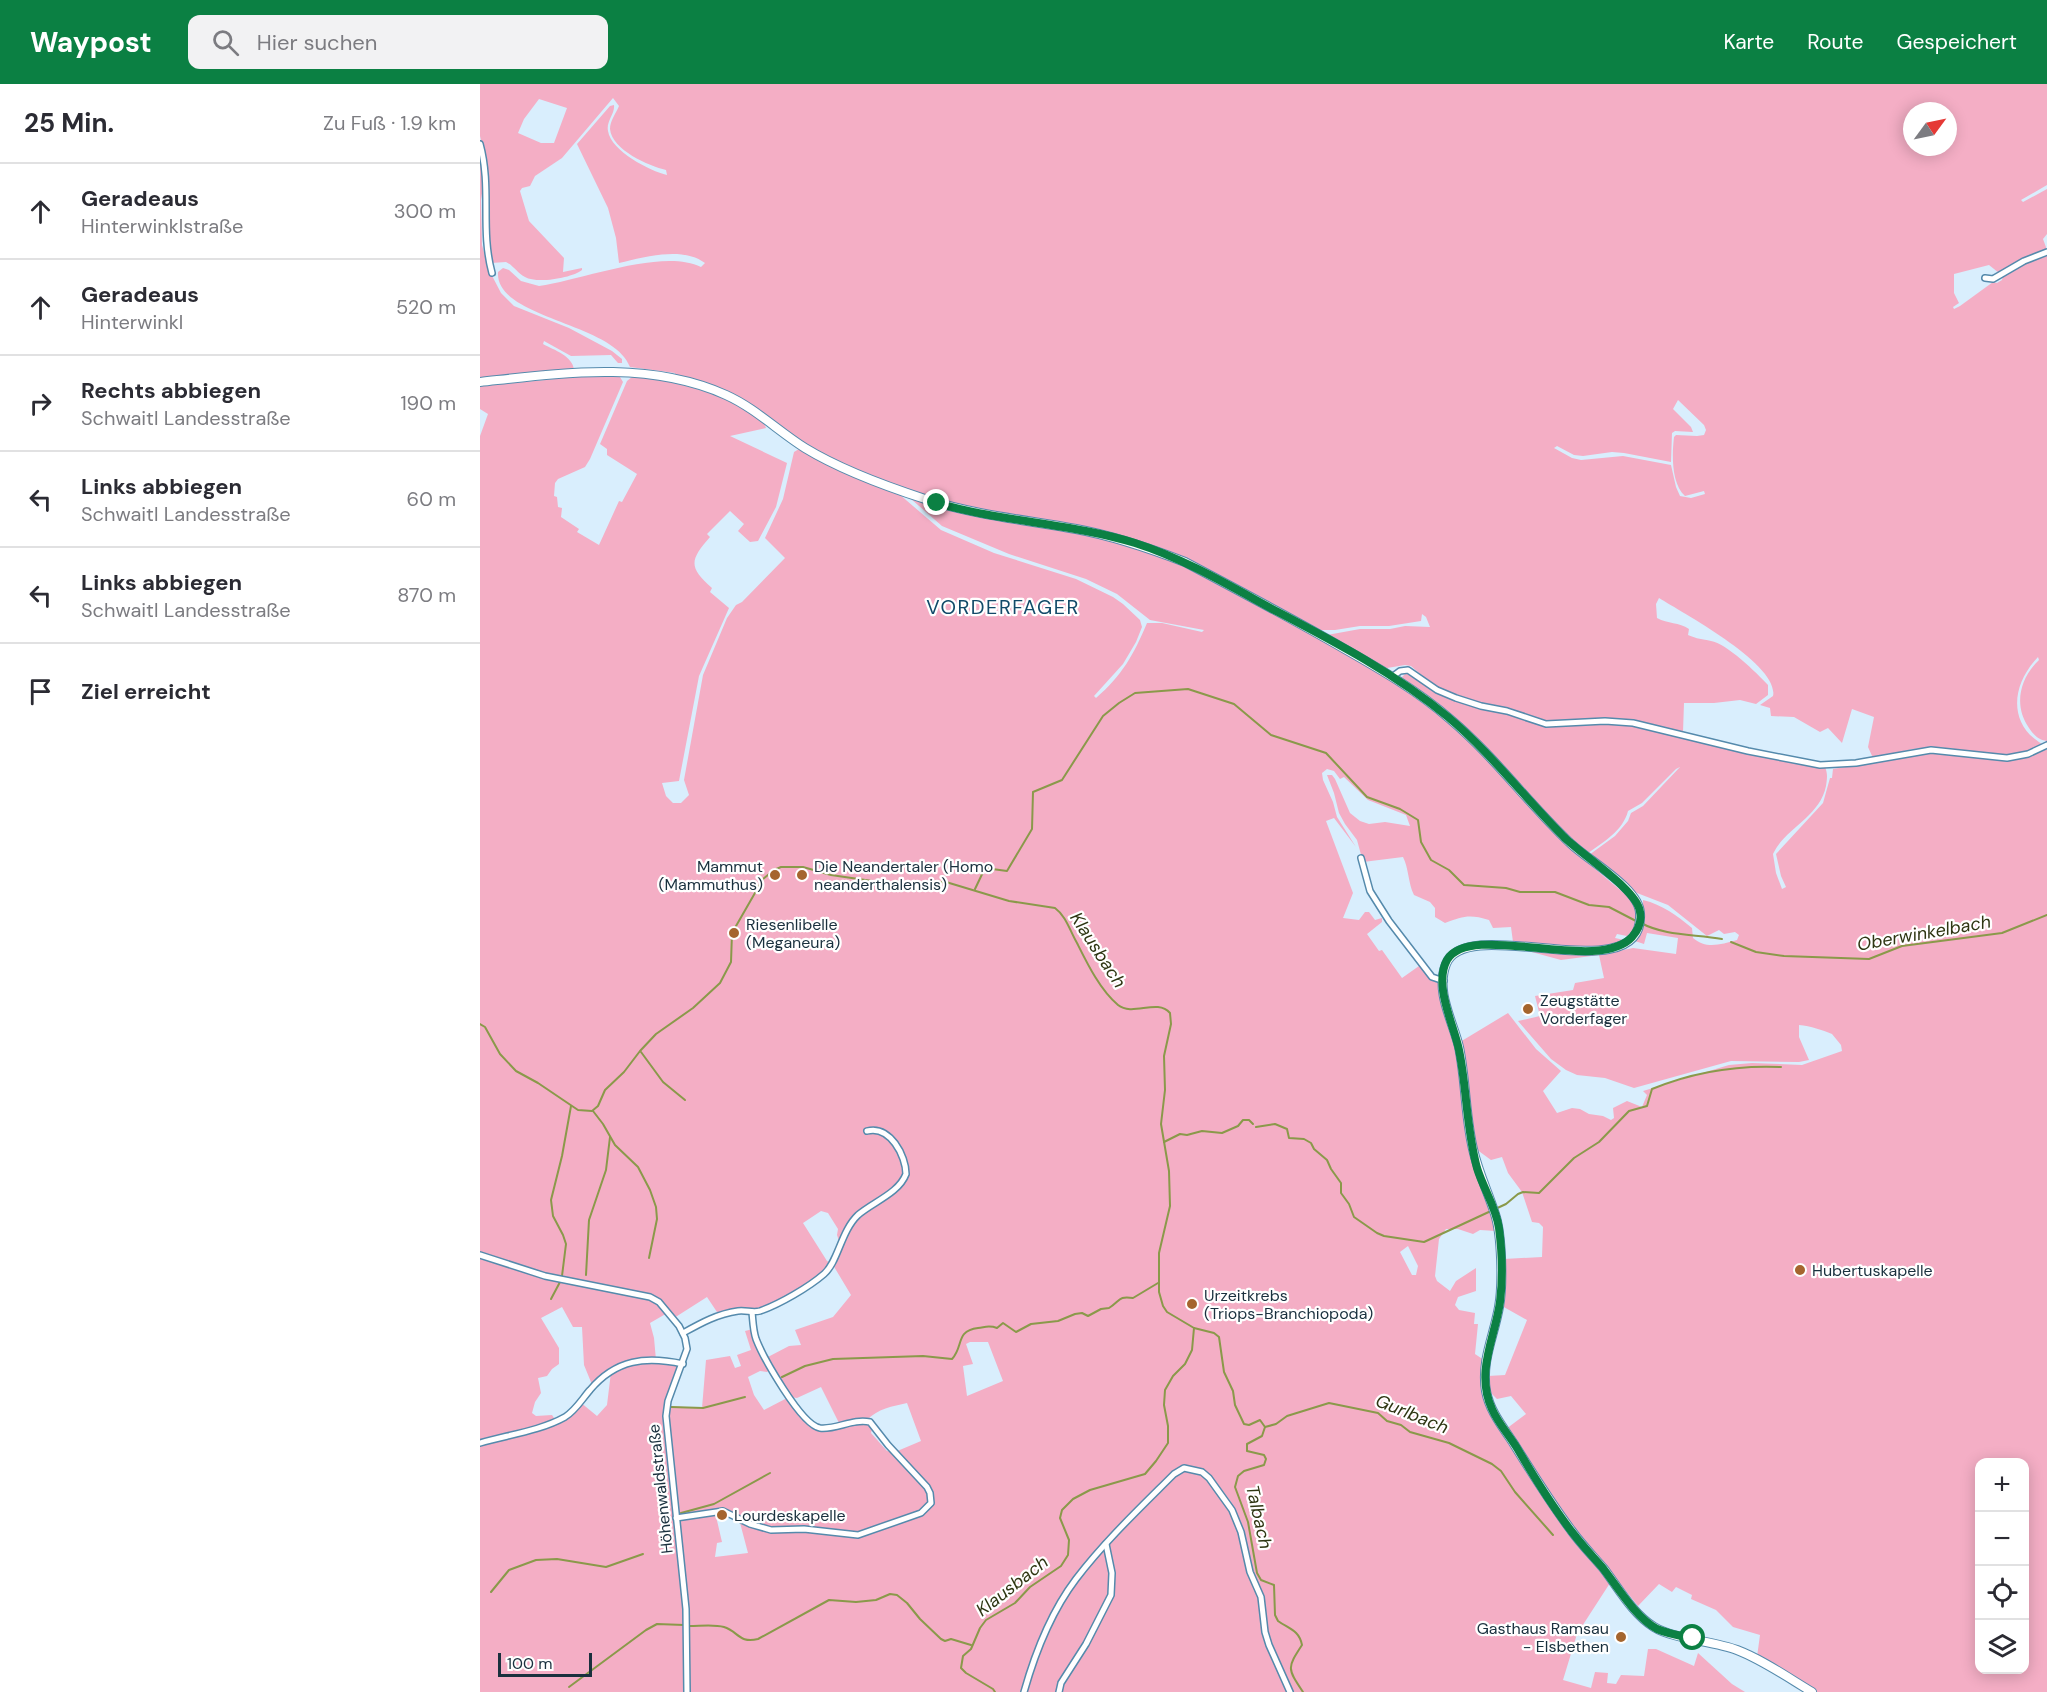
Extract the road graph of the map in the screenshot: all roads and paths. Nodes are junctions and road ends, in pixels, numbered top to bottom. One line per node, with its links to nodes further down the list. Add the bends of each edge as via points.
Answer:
1 (480, 144): 3 (street, via 486,176 482,235)
2 (2047, 252): 4 (street, via 1993,279)
3 (492, 273)
4 (1985, 278)
5 (480, 382): 6 (street, via 626,372 704,386 751,408 819,456 907,493 971,512 1108,536 1185,562)
6 (1392, 677): 7 (street, via 1408,670 1456,698 1546,724 1633,723 1810,764 1856,764 1934,750 2007,758); 9 (street, via 1460,728 1569,842 1632,894 1640,908 1636,932 1616,948 1558,950 1482,945 1460,950 1448,959)
7 (2047, 745)
8 (1360, 858): 9 (street, via 1370,891 1389,921 1431,977)
9 (1444, 981): 22 (street, via 1446,1007 1460,1054 1472,1148 1498,1225 1501,1294 1485,1378 1490,1406 1572,1532 1650,1623 1664,1632 1738,1650)
10 (867, 1131): 12 (street, via 878,1131 895,1143 904,1159 906,1177 854,1219 826,1272 783,1300)
11 (480, 1255): 13 (street, via 545,1276 650,1297 667,1309)
12 (752, 1312): 13 (street, via 710,1318); 16 (street, via 760,1348 806,1420 820,1428 870,1422 927,1487 931,1503 921,1513 858,1535 771,1530 723,1511)
13 (683, 1333): 14 (street, Höhenwaldstraße, via 687,1349)
14 (683, 1364): 15 (street, via 631,1361 593,1387 565,1417); 16 (street, Höhenwaldstraße, via 666,1416)
15 (480, 1443)
16 (676, 1518): 18 (street, Höhenwaldstraße, via 686,1609)
17 (1106, 1544): 19 (street, via 1076,1580 1041,1640); 20 (street, via 1112,1595 1065,1674); 21 (street, via 1180,1469 1191,1468 1206,1474 1238,1520 1245,1557 1264,1607 1265,1632)
18 (687, 1692)
19 (1024, 1692)
20 (1059, 1692)
21 (1290, 1692)
22 (1812, 1692)

